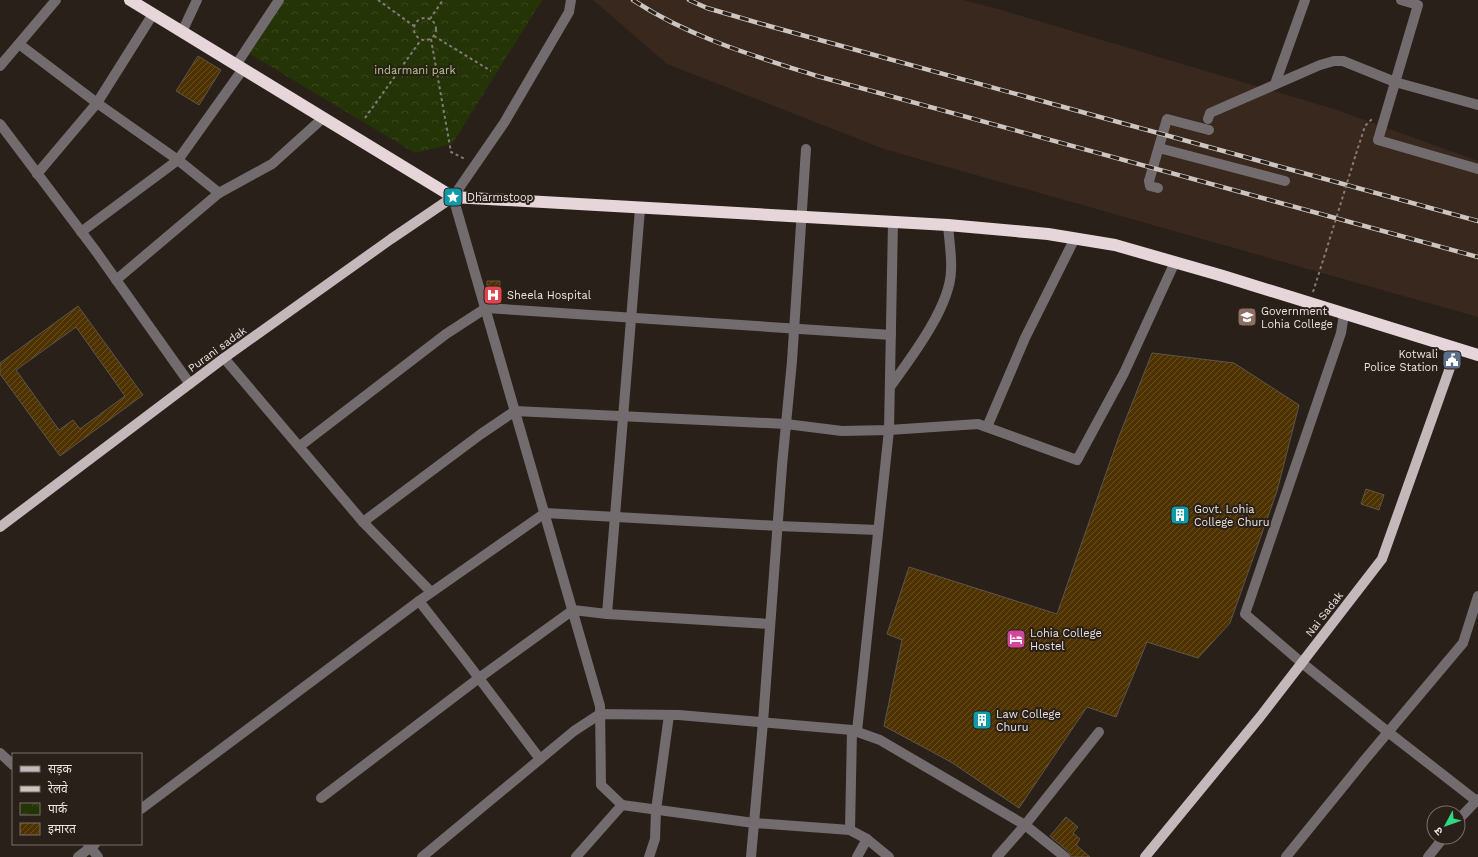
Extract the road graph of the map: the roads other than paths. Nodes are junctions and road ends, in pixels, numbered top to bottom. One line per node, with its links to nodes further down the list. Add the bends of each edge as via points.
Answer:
1 (56, 0): 10 (street)
2 (130, 0): 8 (highway)
3 (198, 0): 9 (street)
4 (279, 0): 12 (street)
5 (571, 0): 29 (street, via 569,12 504,123)
6 (1305, 0): 14 (street)
7 (1401, 0): 13 (street, via 1418,5)
8 (153, 14): 9 (highway); 15 (street)
9 (182, 32): 12 (highway)
10 (19, 44): 11 (street); 15 (street)
11 (0, 66)
12 (239, 67): 17 (highway); 23 (street)
13 (1395, 82): 14 (street, via 1343,61 1334,61); 16 (street); 24 (street, via 1378,140)
14 (1276, 84): 18 (street, via 1210,113)
15 (97, 103): 23 (street); 25 (street)
16 (1478, 105)
17 (323, 118): 28 (street, via 272,164); 29 (highway)
18 (1208, 119)
19 (0, 124): 25 (street)
20 (1209, 130): 21 (street, via 1167,119)
21 (1159, 148): 26 (street); 27 (street, via 1148,181 1150,186)
22 (806, 149): 31 (street)
23 (178, 160): 28 (street); 34 (street)
24 (1478, 169)
25 (38, 174): 34 (street)
26 (1285, 181)
27 (1158, 188)
28 (218, 193): 37 (street)
29 (453, 198): 30 (highway); 38 (street); 45 (main road, Purani sadak)
30 (640, 209): 31 (highway); 40 (street)
31 (801, 217): 32 (highway); 41 (street)
32 (893, 222): 33 (highway); 42 (street)
33 (948, 225): 35 (highway); 47 (street, via 951,272 943,303)
34 (81, 232): 37 (street)
35 (1075, 238): 36 (highway, via 1115,245); 51 (street, via 1026,338)
36 (1175, 262): 39 (highway); 51 (street, via 1124,373 1077,460)
37 (116, 280): 46 (street)
38 (486, 308): 40 (street); 48 (street); 53 (street, via 446,334)
39 (1344, 314): 43 (highway); 66 (street, via 1341,333 1245,614)
40 (632, 318): 41 (street); 49 (street)
41 (794, 330): 42 (street); 50 (street)
42 (891, 335): 47 (street)
43 (1457, 348): 44 (highway); 66 (main road, Nai Sadak, via 1382,559)
44 (1478, 355)
45 (224, 358): 46 (main road, Purani sadak); 53 (street)
46 (190, 384): 58 (main road, Purani sadak)
47 (890, 387): 52 (street)
48 (515, 411): 49 (street); 54 (street); 56 (street)
49 (623, 416): 50 (street); 55 (street)
50 (786, 424): 52 (street, via 842,431); 57 (street)
51 (987, 427): 52 (street, via 978,424)
52 (889, 430): 59 (street)
53 (300, 446): 56 (street)
54 (545, 513): 55 (street); 60 (street); 63 (street)
55 (615, 518): 57 (street); 64 (street)
56 (363, 522): 60 (street)
57 (778, 526): 59 (street); 65 (street)
58 (0, 527)
59 (878, 530): 71 (street)
60 (431, 592): 62 (street)
61 (1478, 596): 73 (street, via 1463,643)
62 (418, 601): 67 (street); 80 (street)
63 (573, 610): 64 (street); 67 (street); 68 (street, via 600,706)
64 (607, 614): 65 (street)
65 (770, 624): 70 (street)
66 (1302, 663): 73 (street); 99 (main road, Nai Sadak, via 1260,718)
67 (479, 678): 75 (street); 77 (street)
68 (600, 714): 69 (street); 75 (street); 79 (street, via 601,785)
69 (669, 715): 70 (street); 81 (street)
70 (763, 722): 71 (street); 83 (street)
71 (854, 731): 84 (street, via 880,740); 85 (street)
72 (1099, 732): 84 (street)
73 (1388, 732): 78 (street); 100 (street)
74 (0, 753): 76 (street)
75 (540, 759): 91 (street)
76 (12, 764)
77 (321, 798)
78 (1478, 800): 82 (street)
79 (622, 805): 81 (street); 92 (street)
80 (142, 808)
81 (656, 810): 83 (street); 93 (street, via 655,839)
82 (1466, 812)
83 (754, 823): 85 (street); 94 (street)
84 (1025, 825): 97 (street); 98 (street)
85 (850, 830): 86 (street)
86 (867, 839): 95 (street); 96 (street)
87 (91, 845): 89 (street); 90 (street)
88 (1438, 845): 101 (street)
89 (78, 857)
90 (98, 857)
91 (422, 857)
92 (576, 857)
93 (649, 857)
94 (751, 857)
95 (857, 857)
96 (888, 857)
97 (997, 857)
98 (1065, 857)
99 (1144, 857)
100 (1286, 857)
101 (1428, 857)

